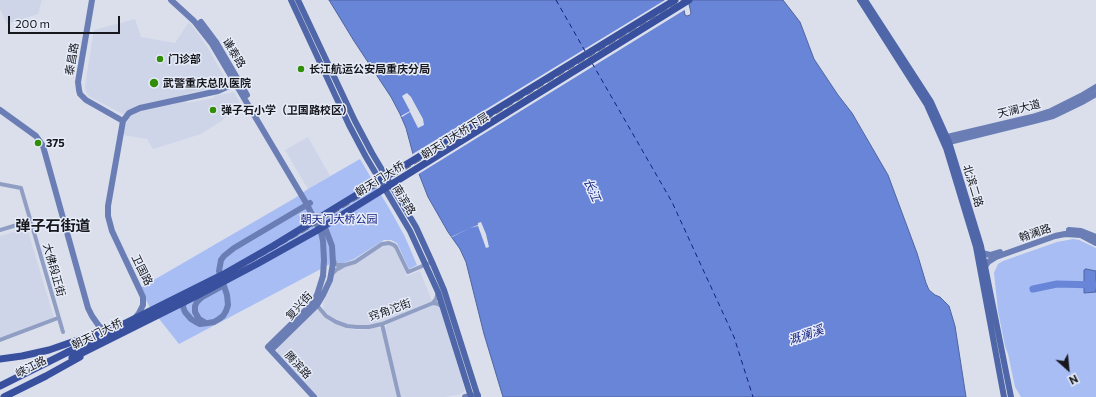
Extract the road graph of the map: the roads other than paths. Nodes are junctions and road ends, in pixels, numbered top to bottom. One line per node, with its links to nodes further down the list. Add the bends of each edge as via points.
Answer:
1 (92, 0): 16 (main road, 泰昌路, via 78,82 80,94)
2 (171, 0): 12 (main road, 谦泰路, via 204,33)
3 (177, 0): 12 (main road, 谦泰路, via 208,30)
4 (291, 0): 28 (main road, 南滨路, via 349,125 410,231)
5 (297, 0): 26 (main road, 南滨路, via 372,154 416,227)
6 (672, 0): 38 (main road, 朝天门大桥下层, bridge, via 304,225 194,287 184,298 183,307 187,316 196,322)
7 (675, 0): 37 (highway, 朝天门大桥, bridge, via 311,223 224,274)
8 (689, 0): 43 (highway, 朝天门大桥, bridge, via 316,231 196,296)
9 (694, 0): 38 (main road, 朝天门大桥下层, bridge, via 318,233 202,297 195,306 195,312 199,319)
10 (860, 0): 17 (main road, 北滨二路, via 927,105)
11 (865, 0): 17 (main road, 北滨二路, via 931,102)
12 (237, 82): 16 (main road, via 218,91 140,108 125,116); 19 (main road, 谦泰路)
13 (1096, 87): 17 (main road, 天澜大道, via 1051,111)
14 (1096, 94): 17 (main road, 天澜大道, via 1053,116)
15 (0, 110): 16 (main road, 卫国路, via 36,136 43,146 88,308 98,326 110,330 134,320 143,305 144,297 112,230 108,216)
16 (123, 121)
17 (945, 140): 24 (main road, 北滨二路); 52 (main road, 北滨二路, via 976,247)
18 (0, 184): 20 (street, 大佛段正街, via 20,188)
19 (309, 204): 25 (main road, 复兴街, via 330,238); 30 (main road, 复兴街, via 323,241); 38 (main road, via 224,256 220,271 228,305 223,316)
20 (30, 221): 21 (street); 36 (street, 大佛段正街)
21 (0, 230)
22 (1096, 237): 24 (main road, 翰澜路, via 1081,231 1065,230 994,254)
23 (1096, 243): 29 (main road, 翰澜路, via 1081,236 1055,236 996,257)
24 (982, 253): 29 (main road, 北滨二路)
25 (333, 255): 27 (street, via 337,265); 31 (main road, 复兴街)
26 (432, 262): 28 (street); 47 (main road, 南滨路, via 444,290)
27 (345, 265): 28 (street, via 389,242 396,247 408,272); 31 (street)
28 (426, 265): 32 (main road, 南滨路)
29 (984, 268): 53 (main road, 北滨二路)
30 (323, 276): 31 (main road, via 325,281); 33 (main road, 复兴街)
31 (330, 277): 33 (main road, 复兴街, via 323,295)
32 (438, 292): 34 (street); 35 (main road, 南滨路)
33 (315, 303): 39 (street, 窍角沱街, via 326,316 347,326 369,327); 42 (main road, 复兴街)
34 (433, 303): 35 (street); 39 (street, 窍角沱街)
35 (443, 307): 51 (main road, 南滨路)
36 (58, 318): 40 (street, 大佛段正街); 41 (street)
37 (127, 322): 43 (highway, 朝天门大桥, bridge); 44 (highway, bridge, via 49,350)
38 (208, 323)
39 (382, 324): 50 (street)
40 (63, 332)
41 (0, 340)
42 (270, 348): 49 (main road, 腾滨路)
43 (71, 357): 45 (highway, 峡江路); 46 (highway, 峡江路); 48 (highway)
44 (0, 358)
45 (0, 386)
46 (0, 395)
47 (478, 396): 51 (main road)
48 (4, 397)
49 (314, 397)
50 (399, 397)
51 (469, 397)
52 (1004, 397)
53 (1011, 397)

